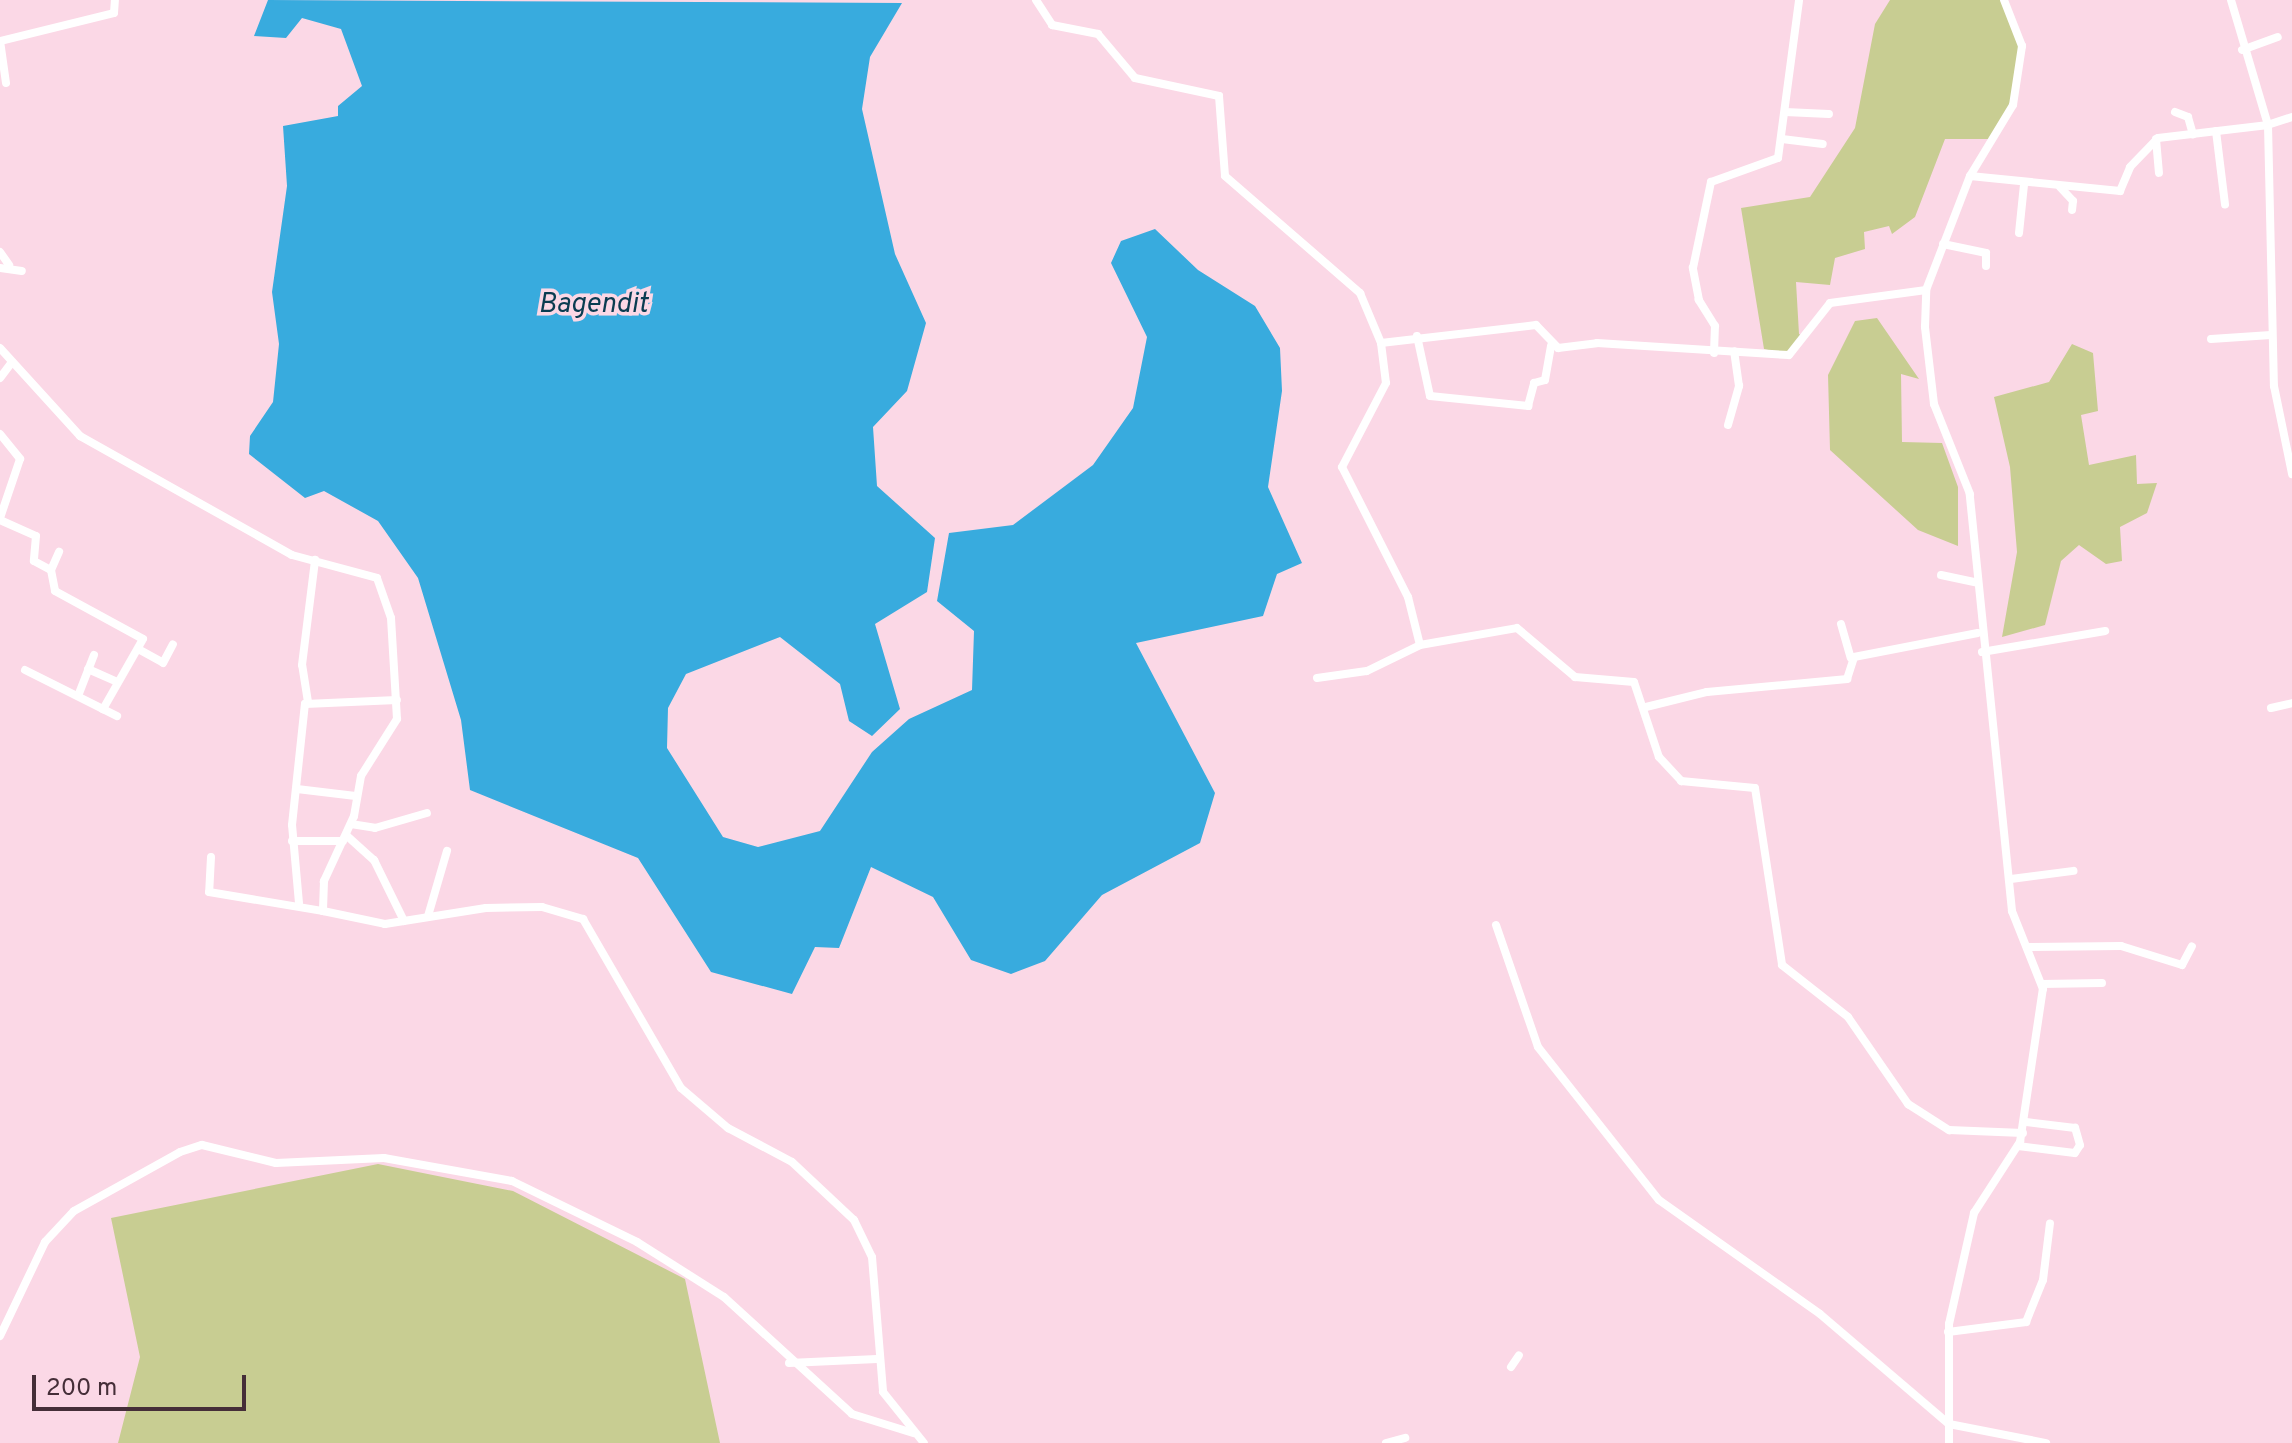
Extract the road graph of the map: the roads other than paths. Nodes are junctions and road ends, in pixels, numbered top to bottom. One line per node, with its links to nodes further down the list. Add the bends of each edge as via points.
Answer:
1 (115, 0): 8 (street, via 114,13 0,41)
2 (1036, 0): 35 (street, via 1052,25 1103,38 1135,78 1219,96 1225,176 1360,293)
3 (1799, 0): 9 (street)
4 (2004, 0): 20 (street, via 2022,46 2013,105)
5 (2231, 0): 7 (street)
6 (2278, 37): 7 (street)
7 (2242, 50): 13 (street)
8 (6, 83)
9 (1785, 112): 11 (street); 16 (street)
10 (2175, 112): 15 (street, via 2188,117)
11 (1829, 114)
12 (2292, 117): 13 (street)
13 (2268, 125): 14 (street); 32 (street)
14 (2216, 131): 15 (street); 23 (street)
15 (2193, 134): 17 (street)
16 (1782, 139): 18 (street); 39 (street, via 1772,166 1719,176 1693,268 1699,300 1715,326)
17 (2156, 139): 19 (street); 22 (street, via 2120,191)
18 (1823, 144)
19 (2159, 173)
20 (1970, 176): 21 (street); 26 (street)
21 (2024, 185): 22 (street); 25 (street)
22 (2060, 187): 24 (street)
23 (2225, 204)
24 (2072, 210)
25 (2019, 233)
26 (1943, 244): 29 (street, via 1986,253); 31 (street)
27 (0, 252): 28 (street)
28 (5, 266): 30 (street)
29 (1986, 266)
30 (22, 271)
31 (1926, 290): 38 (street, via 1830,303 1795,353); 50 (street, via 1934,404 1970,494)
32 (2271, 335): 34 (street); 44 (street)
33 (1417, 336): 35 (street); 36 (street, via 1536,325); 36 (street, via 1430,396 1528,406 1534,383 1545,380)
34 (2211, 339)
35 (1381, 343): 55 (street, via 1383,396 1341,463 1408,597)
36 (1551, 346): 39 (street)
37 (0, 348): 40 (street)
38 (1734, 351): 39 (street); 42 (street, via 1739,386)
39 (1714, 353)
40 (12, 362): 41 (street); 47 (street, via 80,436 267,542)
41 (0, 378)
42 (1728, 425)
43 (0, 434): 45 (street, via 20,459)
44 (2292, 474)
45 (0, 519): 48 (street, via 36,536 34,561)
46 (59, 552): 48 (street)
47 (315, 560): 65 (street, via 377,578 391,618); 66 (street, via 302,668)
48 (51, 570): 56 (street, via 55,591 139,633)
49 (1941, 575): 50 (street)
50 (1975, 582): 53 (street)
51 (1841, 624): 59 (street)
52 (2105, 631): 57 (street)
53 (1978, 633): 57 (street); 59 (street)
54 (173, 644): 56 (street, via 163,663)
55 (1420, 645): 62 (street, via 1367,671); 68 (street, via 1521,629 1575,677 1630,679)
56 (140, 650): 63 (street)
57 (1982, 652): 81 (street)
58 (94, 655): 60 (street)
59 (1855, 657): 68 (street, via 1847,679 1707,692)
60 (88, 669): 63 (street); 64 (street)
61 (25, 670): 64 (street)
62 (1317, 678)
63 (115, 681): 70 (street)
64 (78, 696): 70 (street)
65 (397, 700): 66 (street); 73 (street, via 397,719)
66 (308, 702): 72 (street)
67 (2292, 703): 69 (street)
68 (1646, 707): 92 (street, via 1659,757 1681,781 1750,783 1760,798 1774,950 1782,965 1848,1017 1908,1104 1949,1130)
69 (2271, 708)
70 (103, 709): 71 (street)
71 (117, 716)
72 (297, 789): 73 (street); 77 (street)
73 (356, 796): 75 (street)
74 (427, 813): 75 (street, via 375,828)
75 (351, 824): 76 (street)
76 (345, 838): 77 (street); 83 (street, via 324,881); 85 (street, via 374,860)
77 (292, 841): 82 (street)
78 (447, 851): 84 (street)
79 (211, 857): 82 (street, via 209,892)
80 (2073, 871): 81 (street)
81 (2011, 879): 88 (street, via 2012,911)
82 (299, 903): 83 (street)
83 (323, 911): 85 (street)
84 (428, 916): 85 (street); 98 (street, via 542,907 583,919 681,1088 728,1128 802,1169 854,1220 872,1257)
85 (404, 921)
86 (1496, 925): 102 (street, via 1538,1047 1659,1200 1820,1314)
87 (2192, 946): 88 (street, via 2185,965 2121,946)
88 (2029, 947): 90 (street)
89 (2102, 983): 90 (street)
90 (2042, 984): 91 (street)
91 (2026, 1122): 92 (street); 93 (street, via 2075,1128 2080,1145 2075,1153)
92 (2023, 1133): 93 (street)
93 (2018, 1146): 95 (street, via 1974,1213)
94 (2050, 1223): 95 (street, via 2043,1280 2026,1322)
95 (1948, 1332): 102 (street)
96 (0, 1336): 99 (street, via 45,1242 74,1211 202,1145 276,1163 384,1158 512,1181 699,1279)
97 (1518, 1357): 100 (street)
98 (878, 1362): 99 (street); 101 (street)
99 (789, 1363): 103 (street, via 852,1414)
100 (1511, 1367)
101 (896, 1414): 103 (street); 104 (street)
102 (1949, 1424): 108 (street); 109 (street)
103 (892, 1427): 104 (street)
104 (913, 1433): 106 (street)
105 (1405, 1438): 107 (street)
106 (924, 1443)
107 (1386, 1443)
108 (1949, 1443)
109 (2046, 1443)

